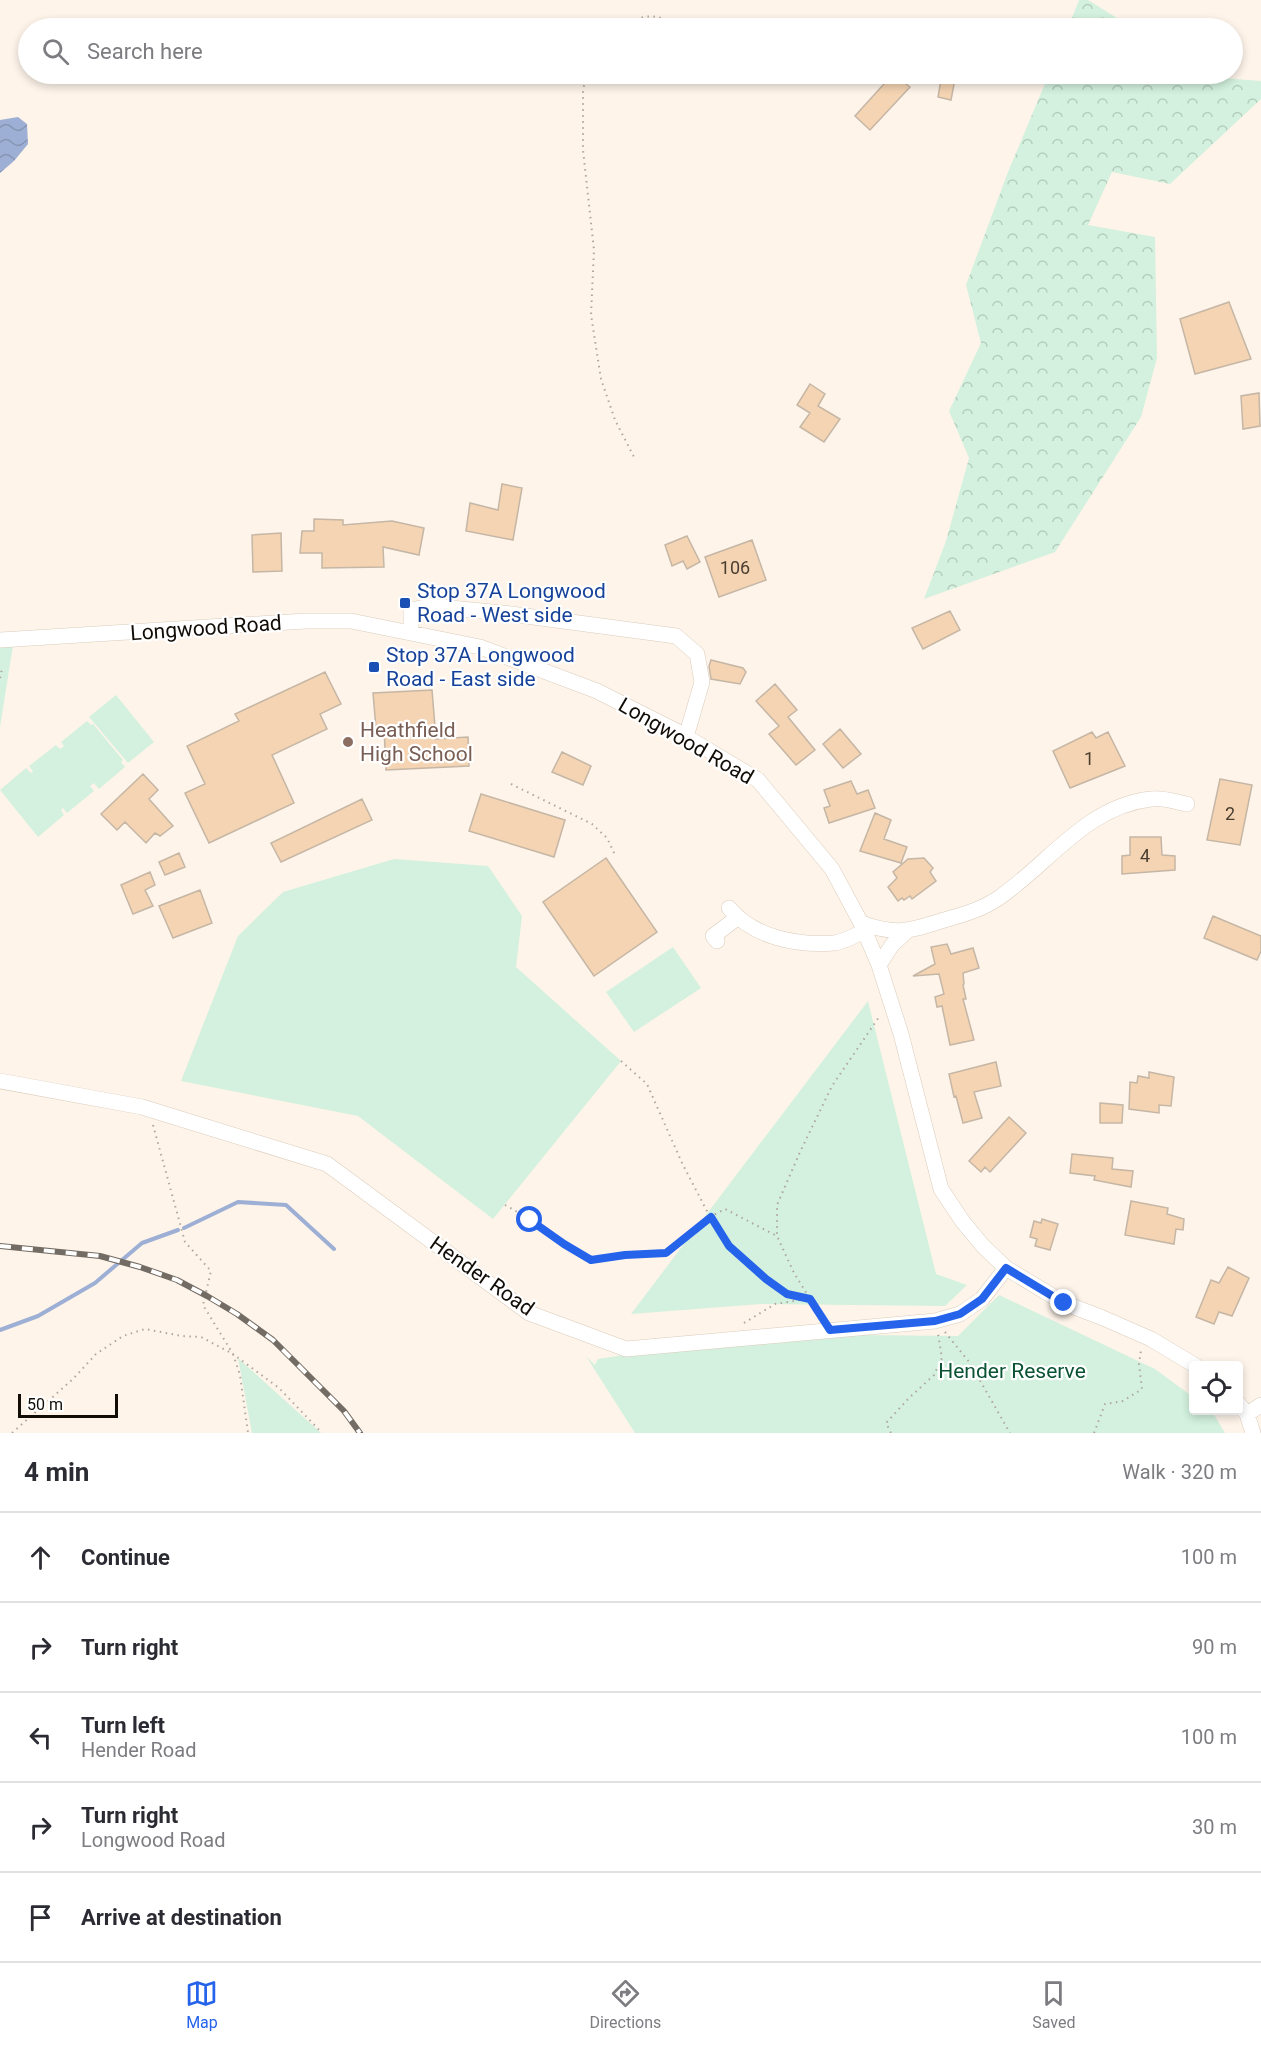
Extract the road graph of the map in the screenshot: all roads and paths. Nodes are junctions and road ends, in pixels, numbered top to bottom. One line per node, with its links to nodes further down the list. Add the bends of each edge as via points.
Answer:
1 (642, 18): 2 (path)
2 (662, 18)
3 (585, 84): 4 (path, via 583,150 594,250 591,315 601,379 615,420)
4 (635, 459)
5 (411, 632): 6 (street, Longwood Road, via 351,621 306,621); 9 (street, Longwood Road, via 480,646 597,691); 9 (street, via 411,610 430,606 676,636 698,654 702,682)
6 (0, 640)
7 (2, 669): 8 (path)
8 (0, 678)
9 (686, 737): 13 (street, Longwood Road, via 758,780 832,869)
10 (511, 784): 12 (path, via 592,824 607,838)
11 (1187, 804): 14 (street, via 1153,798 1124,805 1088,823 999,898 971,913)
12 (616, 857)
13 (863, 927): 14 (street); 15 (street, via 836,943 789,941 747,926 733,913 713,936); 16 (street, Longwood Road)
14 (907, 931): 16 (street)
15 (717, 941)
16 (879, 965): 17 (street, Longwood Road)
17 (891, 1001): 23 (path, via 832,1086 777,1205); 24 (street, Longwood Road, via 941,1189 963,1222)
18 (621, 1060): 22 (path, via 647,1084)
19 (0, 1081): 20 (street, Hender Road)
20 (142, 1107): 29 (street, Hender Road, via 327,1164 529,1313 626,1348); 30 (path, via 153,1125 185,1242 211,1271 203,1305)
21 (504, 1204): 22 (path, via 591,1260 666,1253)
22 (711, 1217): 23 (path, via 725,1209); 25 (path, via 729,1246 766,1279 787,1294)
23 (777, 1236): 25 (path)
24 (1006, 1268): 26 (street, Hender Road, via 982,1299 960,1314); 28 (street, Longwood Road, via 1064,1303)
25 (810, 1299): 27 (path); 29 (path, via 775,1304 748,1320)
26 (935, 1321): 27 (street, Hender Road); 37 (path, via 942,1358 934,1375 886,1423); 38 (path, via 970,1363)
27 (830, 1330): 29 (street, Hender Road)
28 (1151, 1339): 31 (street, Longwood Road); 39 (path, via 1140,1351 1142,1389 1123,1401 1106,1404)
29 (726, 1340)
30 (233, 1354): 34 (path, via 201,1336 145,1329 123,1336 96,1354); 35 (path); 36 (path, via 279,1388)
31 (1189, 1361)
32 (1261, 1405): 33 (street)
33 (1243, 1408): 40 (street)
34 (12, 1433)
35 (248, 1433)
36 (322, 1433)
37 (891, 1433)
38 (1010, 1433)
39 (1094, 1433)
40 (1253, 1433)

